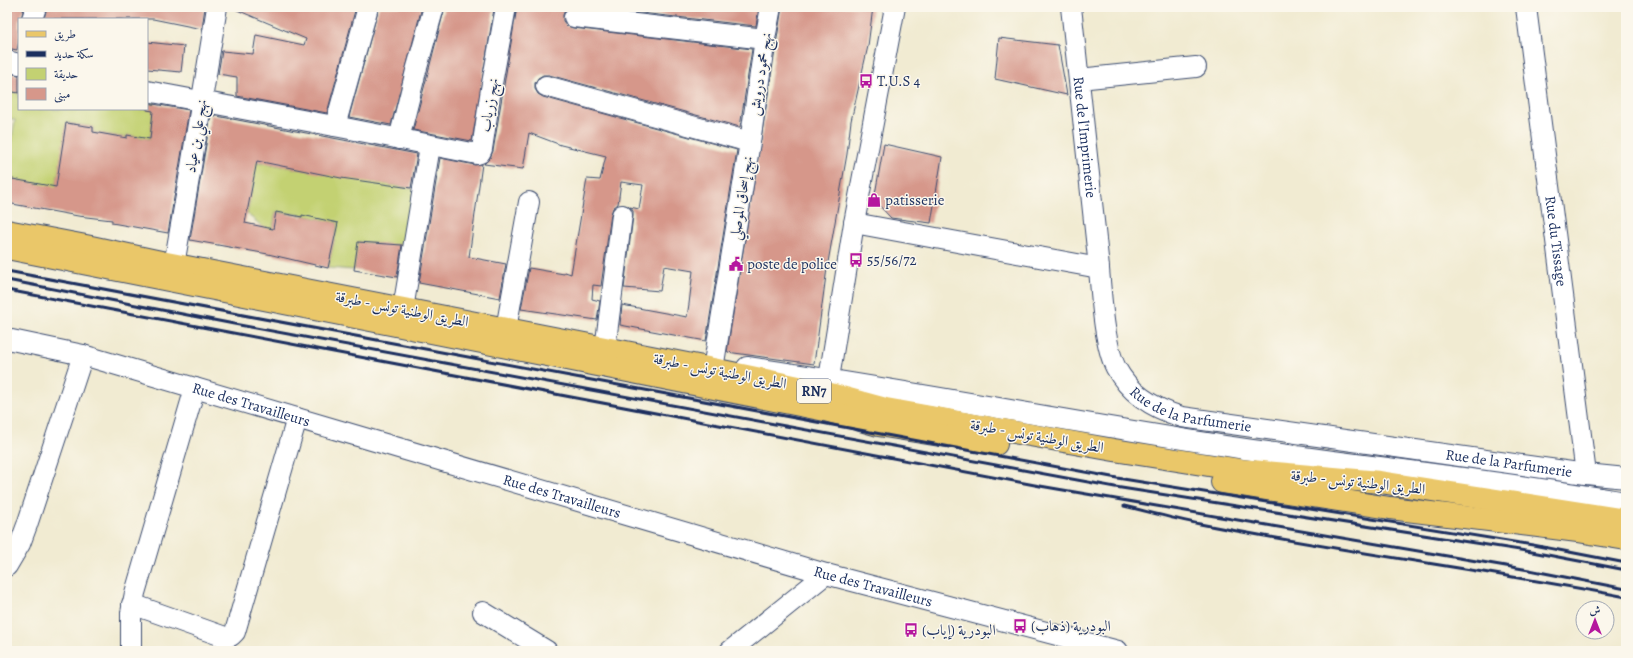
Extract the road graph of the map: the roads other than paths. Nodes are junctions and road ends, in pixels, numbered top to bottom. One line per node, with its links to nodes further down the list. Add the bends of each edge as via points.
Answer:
1 (36, 7): 11 (street)
2 (217, 7): 19 (street, نهج علي بن عياد)
3 (368, 7): 20 (street)
4 (434, 7): 21 (street)
5 (506, 7): 23 (street, نهج زرياب, via 480,153)
6 (771, 7): 12 (street, نهج محمود درويش)
7 (895, 7): 27 (street)
8 (1071, 7): 16 (street, Rue de l'Imprimerie)
9 (1526, 7): 41 (street, Rue du Tissage)
10 (574, 17): 12 (street)
11 (32, 18)
12 (765, 39): 22 (street, نهج محمود درويش)
13 (7, 61): 14 (street)
14 (18, 64)
15 (1196, 67): 16 (street)
16 (1079, 79): 31 (street, Rue de l'Imprimerie)
17 (546, 86): 22 (street, نهج إسحاق الموصلي)
18 (148, 91): 19 (street)
19 (201, 102): 20 (street); 30 (street, نهج علي بن عياد)
20 (336, 126): 21 (street)
21 (399, 139): 23 (street)
22 (750, 142): 37 (street, نهج إسحاق الموصلي)
23 (430, 146): 32 (street)
24 (529, 202): 33 (street)
25 (622, 214): 35 (street)
26 (7, 221): 30 (street)
27 (854, 223): 31 (street); 39 (street)
28 (7, 231): 30 (main road, الطريق الوطنية تونس - طبرقة / RN7)
29 (7, 248): 39 (main road, الطريق الوطنية تونس - طبرقة / RN7)
30 (175, 260): 32 (main road, الطريق الوطنية تونس - طبرقة / RN7)
31 (1099, 268): 41 (street, Rue de la Parfumerie, via 1110,354 1128,386 1158,409 1182,417)
32 (403, 308): 33 (main road, الطريق الوطنية تونس - طبرقة / RN7)
33 (506, 327): 35 (main road, الطريق الوطنية تونس - طبرقة / RN7)
34 (7, 339): 36 (street, Rue des Travailleurs)
35 (606, 345): 37 (main road, الطريق الوطنية تونس - طبرقة / RN7)
36 (83, 355): 38 (street, Rue des Travailleurs); 46 (street, via 27,525 20,544)
37 (714, 366): 39 (main road, الطريق الوطنية تونس - طبرقة / RN7)
38 (195, 388): 40 (street, Rue des Travailleurs); 48 (street)
39 (827, 394): 43 (street, via 1174,438); 44 (main road, الطريق الوطنية تونس - طبرقة / RN7, via 886,409 1240,470 1380,482); 45 (main road, الطريق الوطنية تونس - طبرقة / RN7, via 878,425 1390,508)
40 (304, 420): 47 (street, Rue des Travailleurs); 48 (street, via 231,636 225,637); 49 (street)
41 (1586, 474): 42 (street, Rue de la Parfumerie)
42 (1626, 478)
43 (1626, 502)
44 (1626, 520)
45 (1626, 539)
46 (7, 566)
47 (826, 574): 51 (street, Rue des Travailleurs); 54 (street)
48 (132, 604): 52 (street)
49 (255, 608)
50 (483, 612): 53 (street)
51 (1107, 650)
52 (131, 651)
53 (547, 651)
54 (730, 651)

